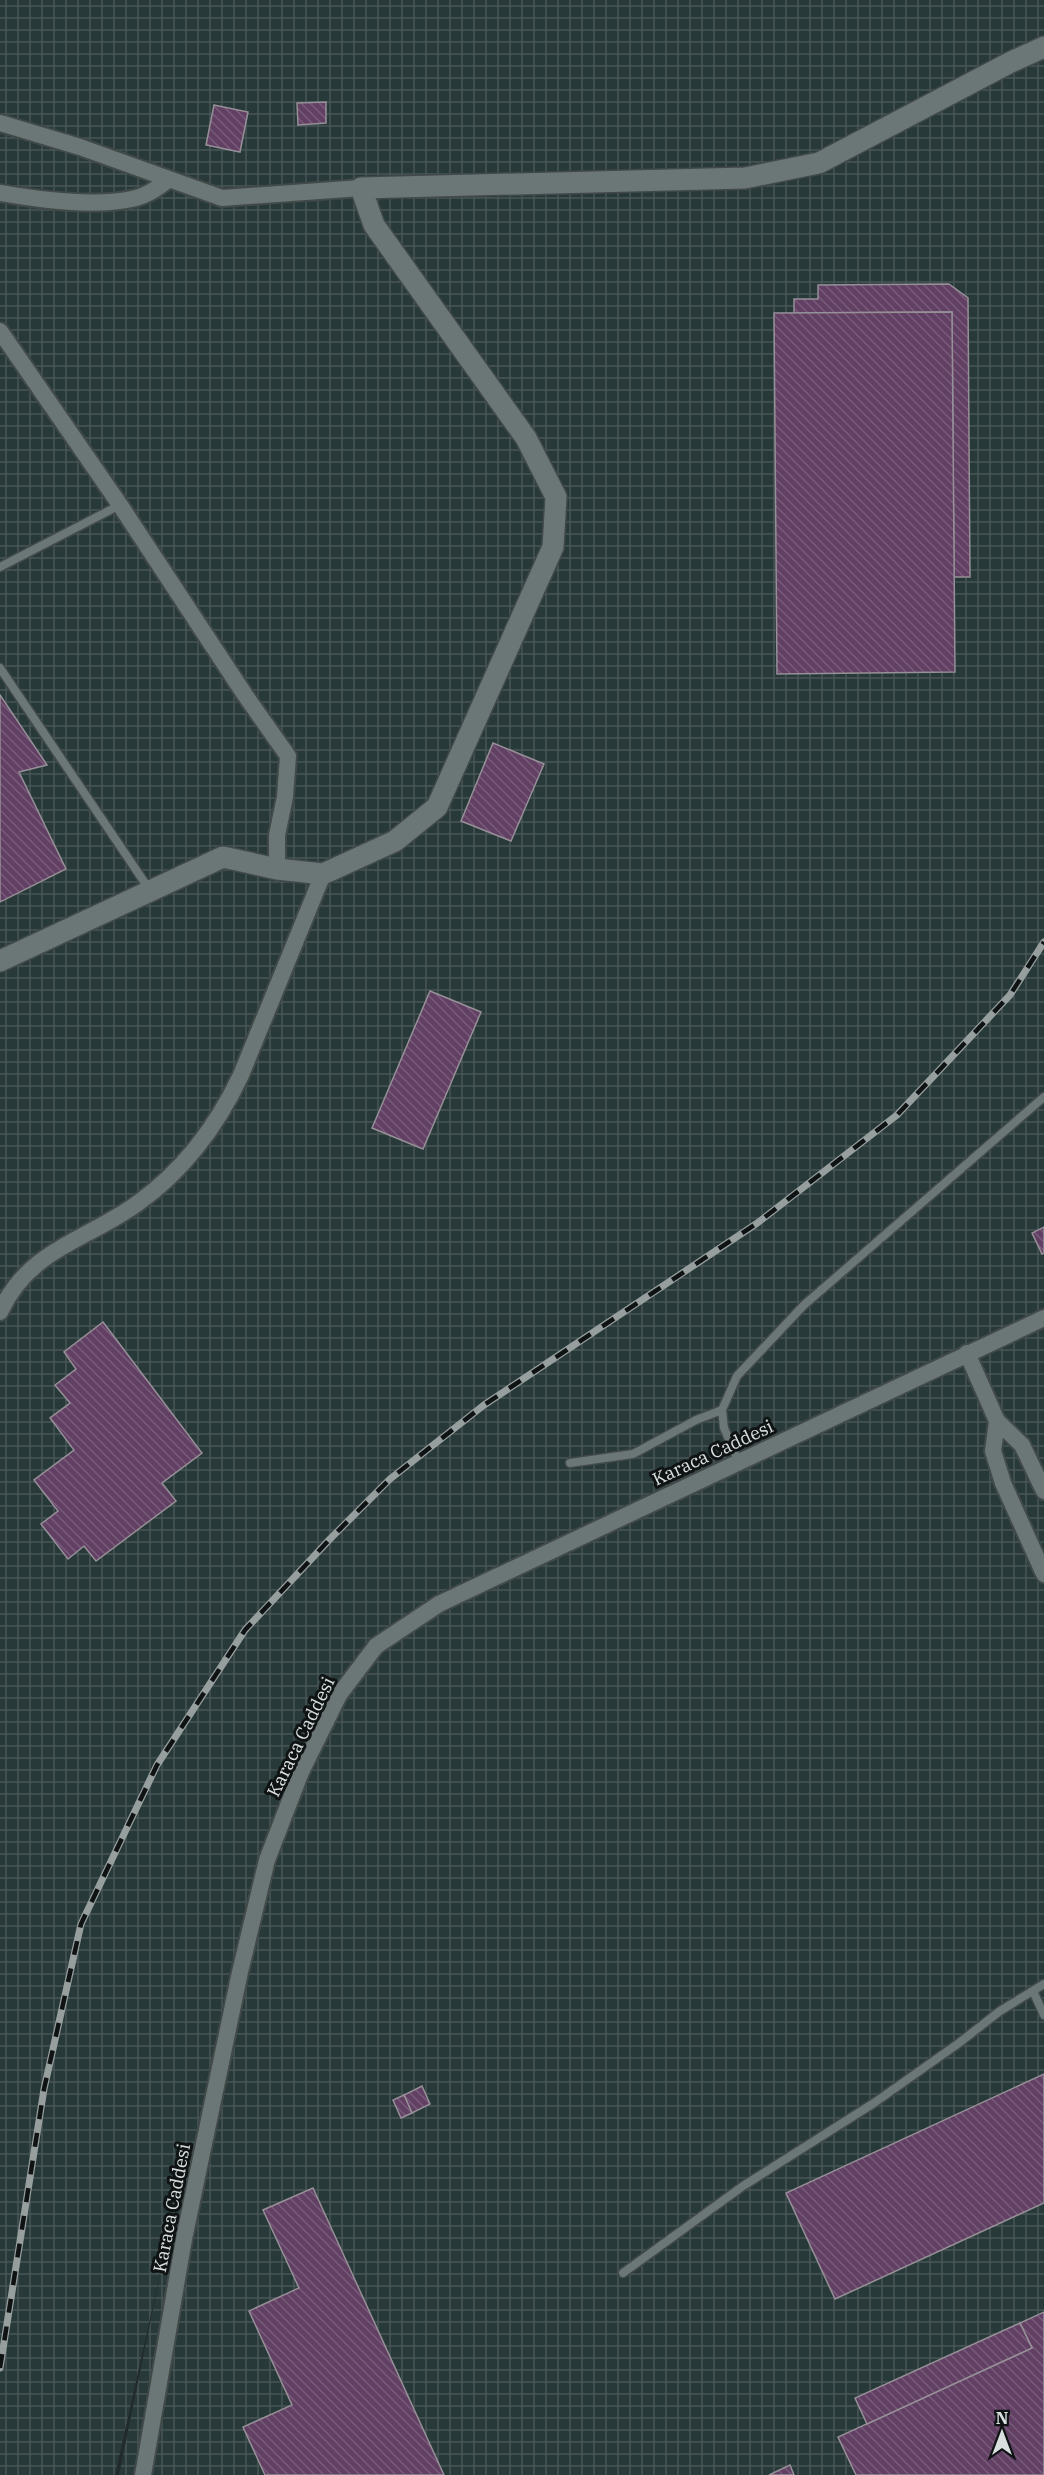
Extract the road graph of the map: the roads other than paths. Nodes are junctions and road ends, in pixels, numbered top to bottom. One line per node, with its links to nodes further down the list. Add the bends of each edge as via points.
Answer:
1 (1044, 47): 4 (street, via 819,164 746,178)
2 (0, 123): 3 (street)
3 (168, 180): 4 (street, via 222,198); 5 (street, via 156,190 135,198 93,202)
4 (361, 188): 11 (street, via 374,225 526,438 556,496 553,547 437,807 395,841)
5 (0, 193)
6 (0, 331): 7 (street)
7 (120, 505): 8 (lane); 10 (street, via 288,756 277,835)
8 (0, 567)
9 (0, 668): 12 (lane)
10 (277, 869): 11 (street); 12 (street, via 223,857)
11 (323, 874): 15 (street, via 241,1075 199,1145 139,1202 35,1265 11,1292)
12 (151, 892): 13 (street)
13 (0, 961)
14 (1044, 1097): 18 (lane, via 804,1305 737,1376)
15 (0, 1312)
16 (1044, 1318): 17 (street, Karaca Caddesi)
17 (968, 1353): 19 (street); 20 (street, Karaca Caddesi)
18 (722, 1410): 20 (lane, via 724,1428); 21 (lane, via 633,1454)
19 (997, 1421): 22 (street, via 1022,1445); 23 (street, via 993,1451 1003,1484)
20 (739, 1462): 28 (street, Karaca Caddesi, via 439,1604 376,1646 339,1695 301,1772 267,1860 184,2239)
21 (570, 1463)
22 (1044, 1491)
23 (1044, 1575)
24 (1044, 1984): 25 (lane)
25 (1033, 1991): 26 (lane); 27 (lane, via 874,2103 742,2186)
26 (1044, 2015)
27 (623, 2273)
28 (143, 2475)

